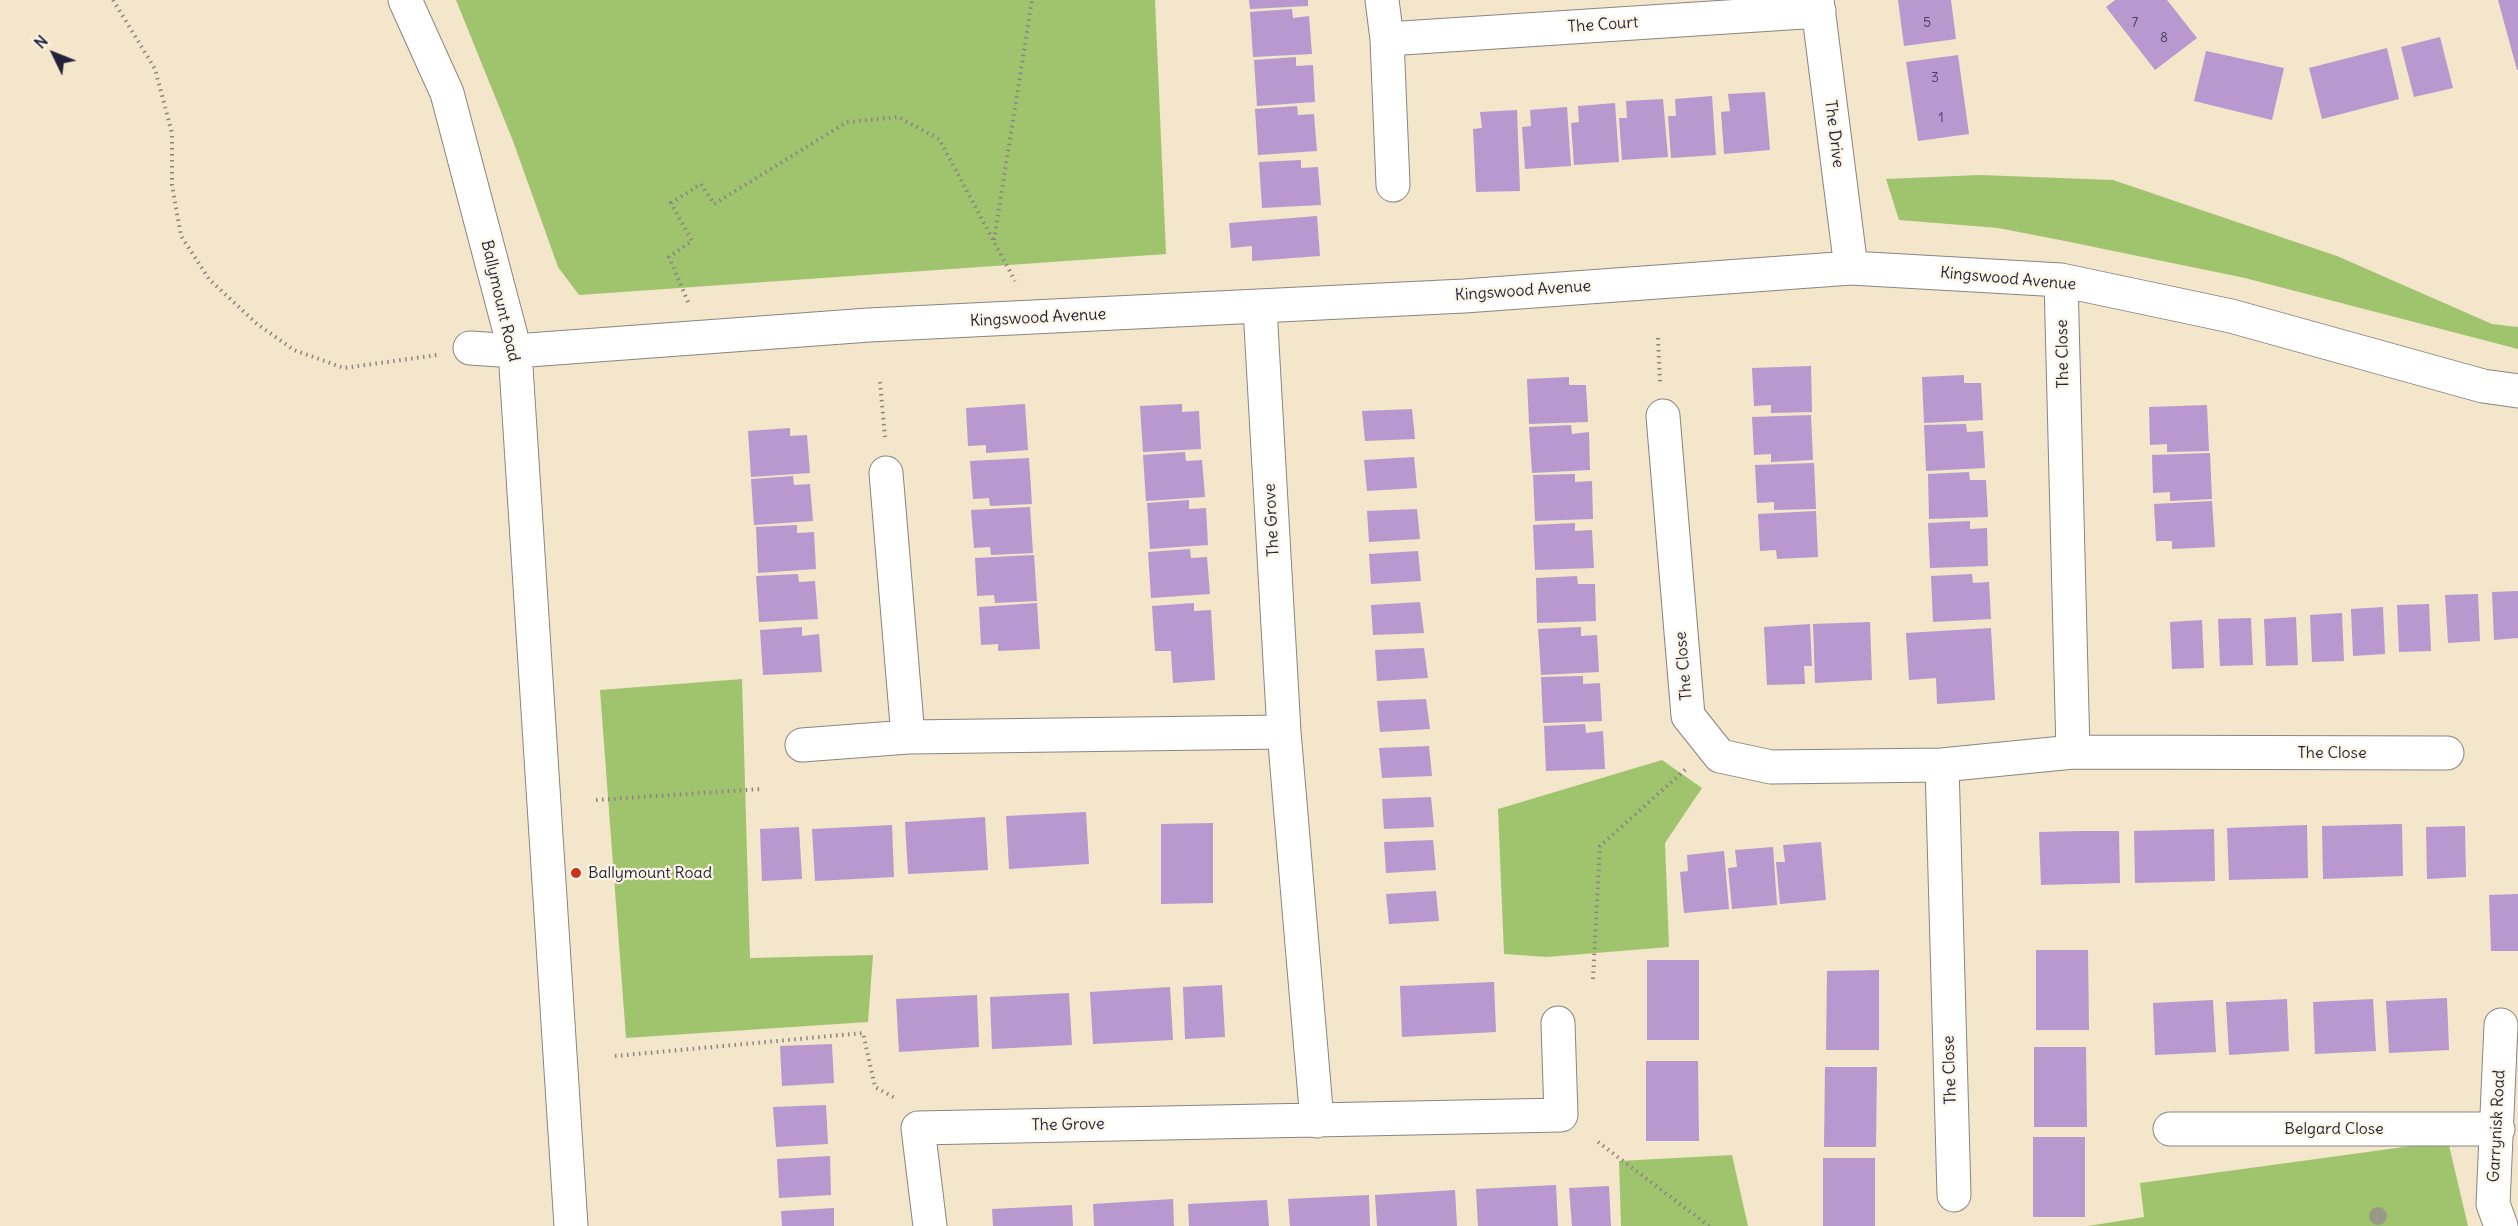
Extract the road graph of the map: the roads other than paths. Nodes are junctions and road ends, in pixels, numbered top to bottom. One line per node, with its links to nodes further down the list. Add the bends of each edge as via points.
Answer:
1 (405, 0): 10 (street, Ballymount Road, via 447,93)
2 (1382, 0): 4 (street)
3 (1818, 6): 4 (street, The Court); 6 (street, The Drive)
4 (1387, 39): 5 (street)
5 (1393, 185)
6 (1851, 268): 7 (street, Kingswood Avenue); 8 (street, Kingswood Avenue)
7 (2061, 280): 11 (street, Kingswood Avenue, via 2231,316 2483,386); 17 (street, The Close)
8 (1260, 308): 10 (street, Kingswood Avenue, via 869,325); 14 (street, The Grove)
9 (470, 348): 10 (street, Kingswood Avenue)
10 (515, 351): 26 (street, Ballymount Road)
11 (2518, 391)
12 (1662, 402): 19 (street, The Close, via 1688,716 1720,756 1771,767)
13 (886, 473): 15 (street)
14 (1284, 732): 15 (street); 22 (street, The Grove)
15 (908, 737): 16 (street)
16 (802, 745)
17 (2073, 752): 18 (street, The Close); 19 (street, The Close)
18 (2447, 753)
19 (1942, 765): 25 (street, The Close)
20 (1558, 1023): 22 (street, The Grove, via 1561,1115)
21 (2500, 1025): 24 (street, Garrynisk Road)
22 (1317, 1121): 27 (street, The Grove, via 918,1128)
23 (2170, 1129): 24 (street, Belgard Close)
24 (2498, 1129): 28 (street, Garrynisk Road, via 2493,1204)
25 (1954, 1195)
26 (571, 1226)
27 (930, 1226)
28 (2501, 1226)

